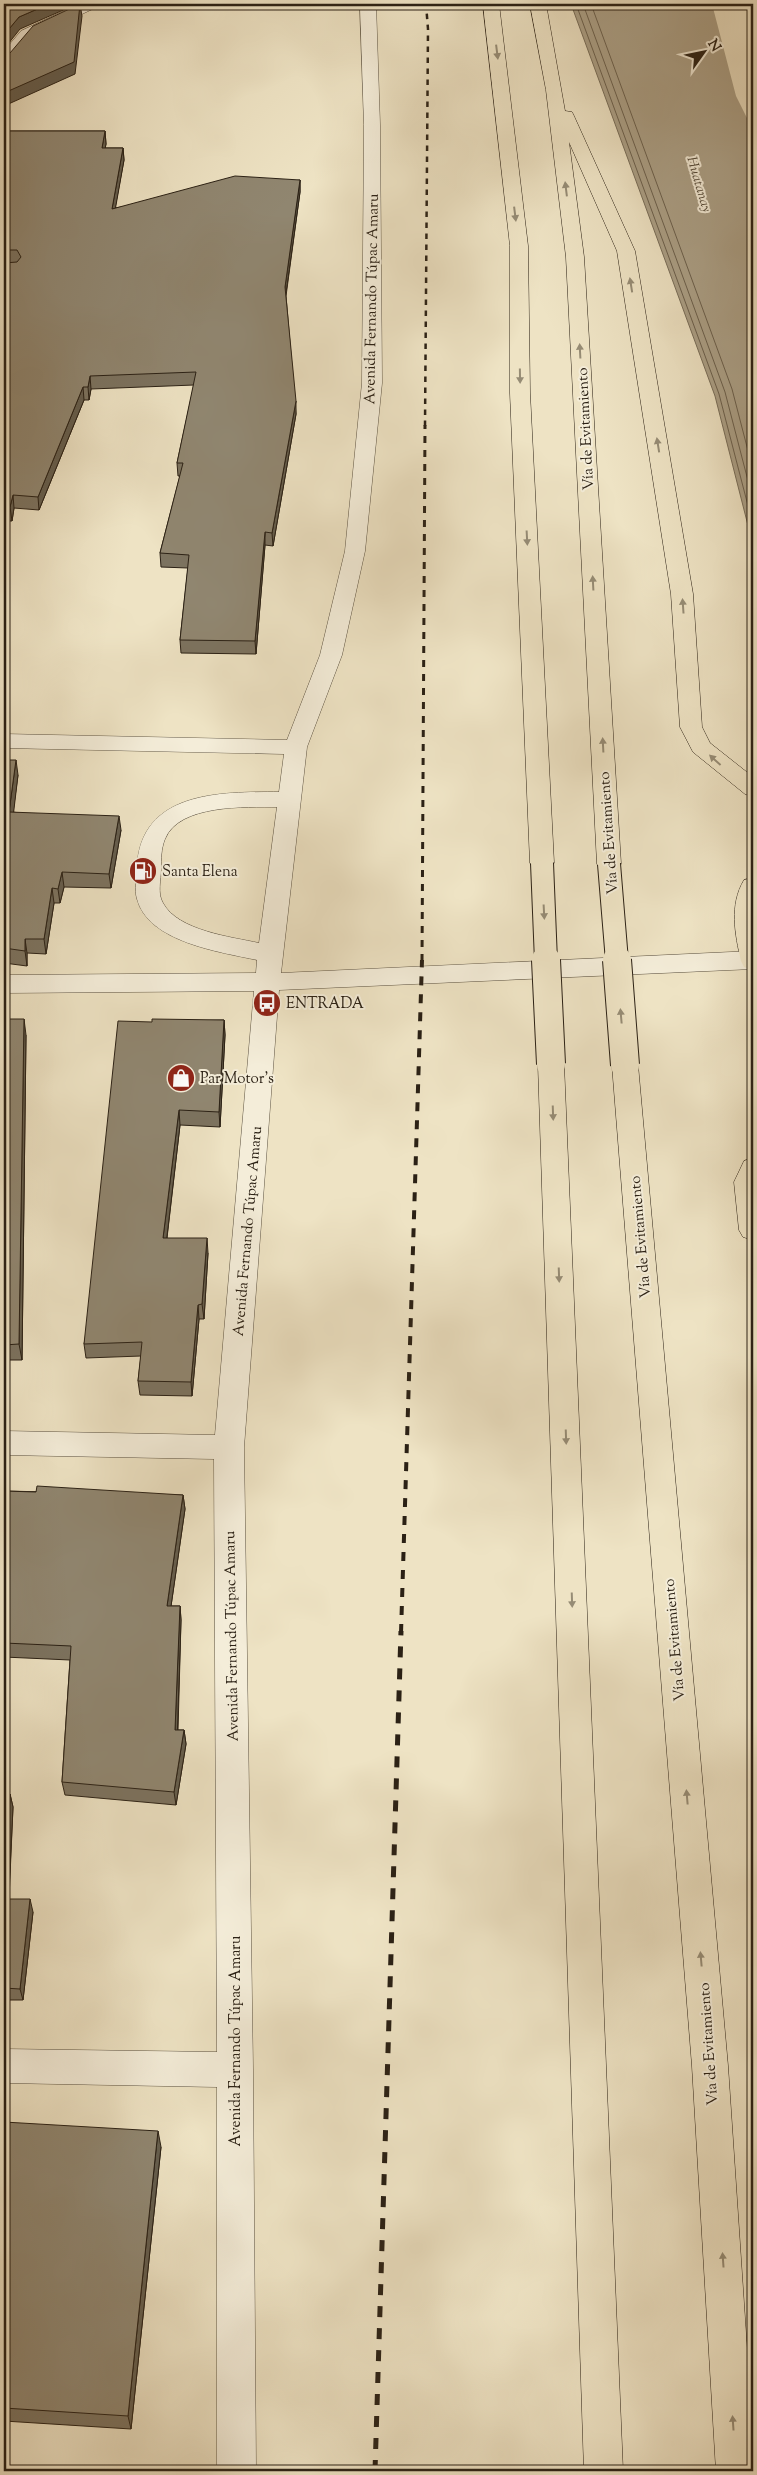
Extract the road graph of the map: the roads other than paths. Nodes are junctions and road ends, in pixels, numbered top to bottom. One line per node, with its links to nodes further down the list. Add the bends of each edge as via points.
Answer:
1 (91, 4): 5 (street, via 19,32)
2 (368, 4): 8 (street, Avenida Fernando Túpac Amaru, via 372,125 372,382 355,551 331,655)
3 (491, 4): 22 (main road, one-way to 22, bridge, via 519,246 520,393 551,1064)
4 (538, 4): 6 (main road, Vía de Evitamiento)
5 (4, 60)
6 (554, 90): 9 (main road, one-way to 6, via 701,747 691,726 682,594 626,250); 23 (main road, Vía de Evitamiento, one-way to 6, bridge, via 710,2066 609,864 575,257)
7 (4, 740): 8 (street)
8 (296, 747): 10 (street, Avenida Fernando Túpac Amaru)
9 (753, 790)
10 (290, 799): 13 (street, Avenida Fernando Túpac Amaru); 13 (street, via 224,801 192,808 168,818 154,837 149,864 146,897 156,912 192,935)
11 (753, 886): 12 (main road, via 748,893 747,926)
12 (753, 960): 13 (street)
13 (269, 968): 14 (street); 18 (street, Avenida Fernando Túpac Amaru)
14 (4, 984)
15 (753, 1168): 16 (main road, via 747,1182)
16 (753, 1230)
17 (4, 1442): 18 (street)
18 (229, 1447): 20 (street, Avenida Fernando Túpac Amaru)
19 (4, 2066): 20 (street)
20 (235, 2070): 21 (street, Avenida Fernando Túpac Amaru)
21 (236, 2471)
22 (604, 2471)
23 (736, 2471)

